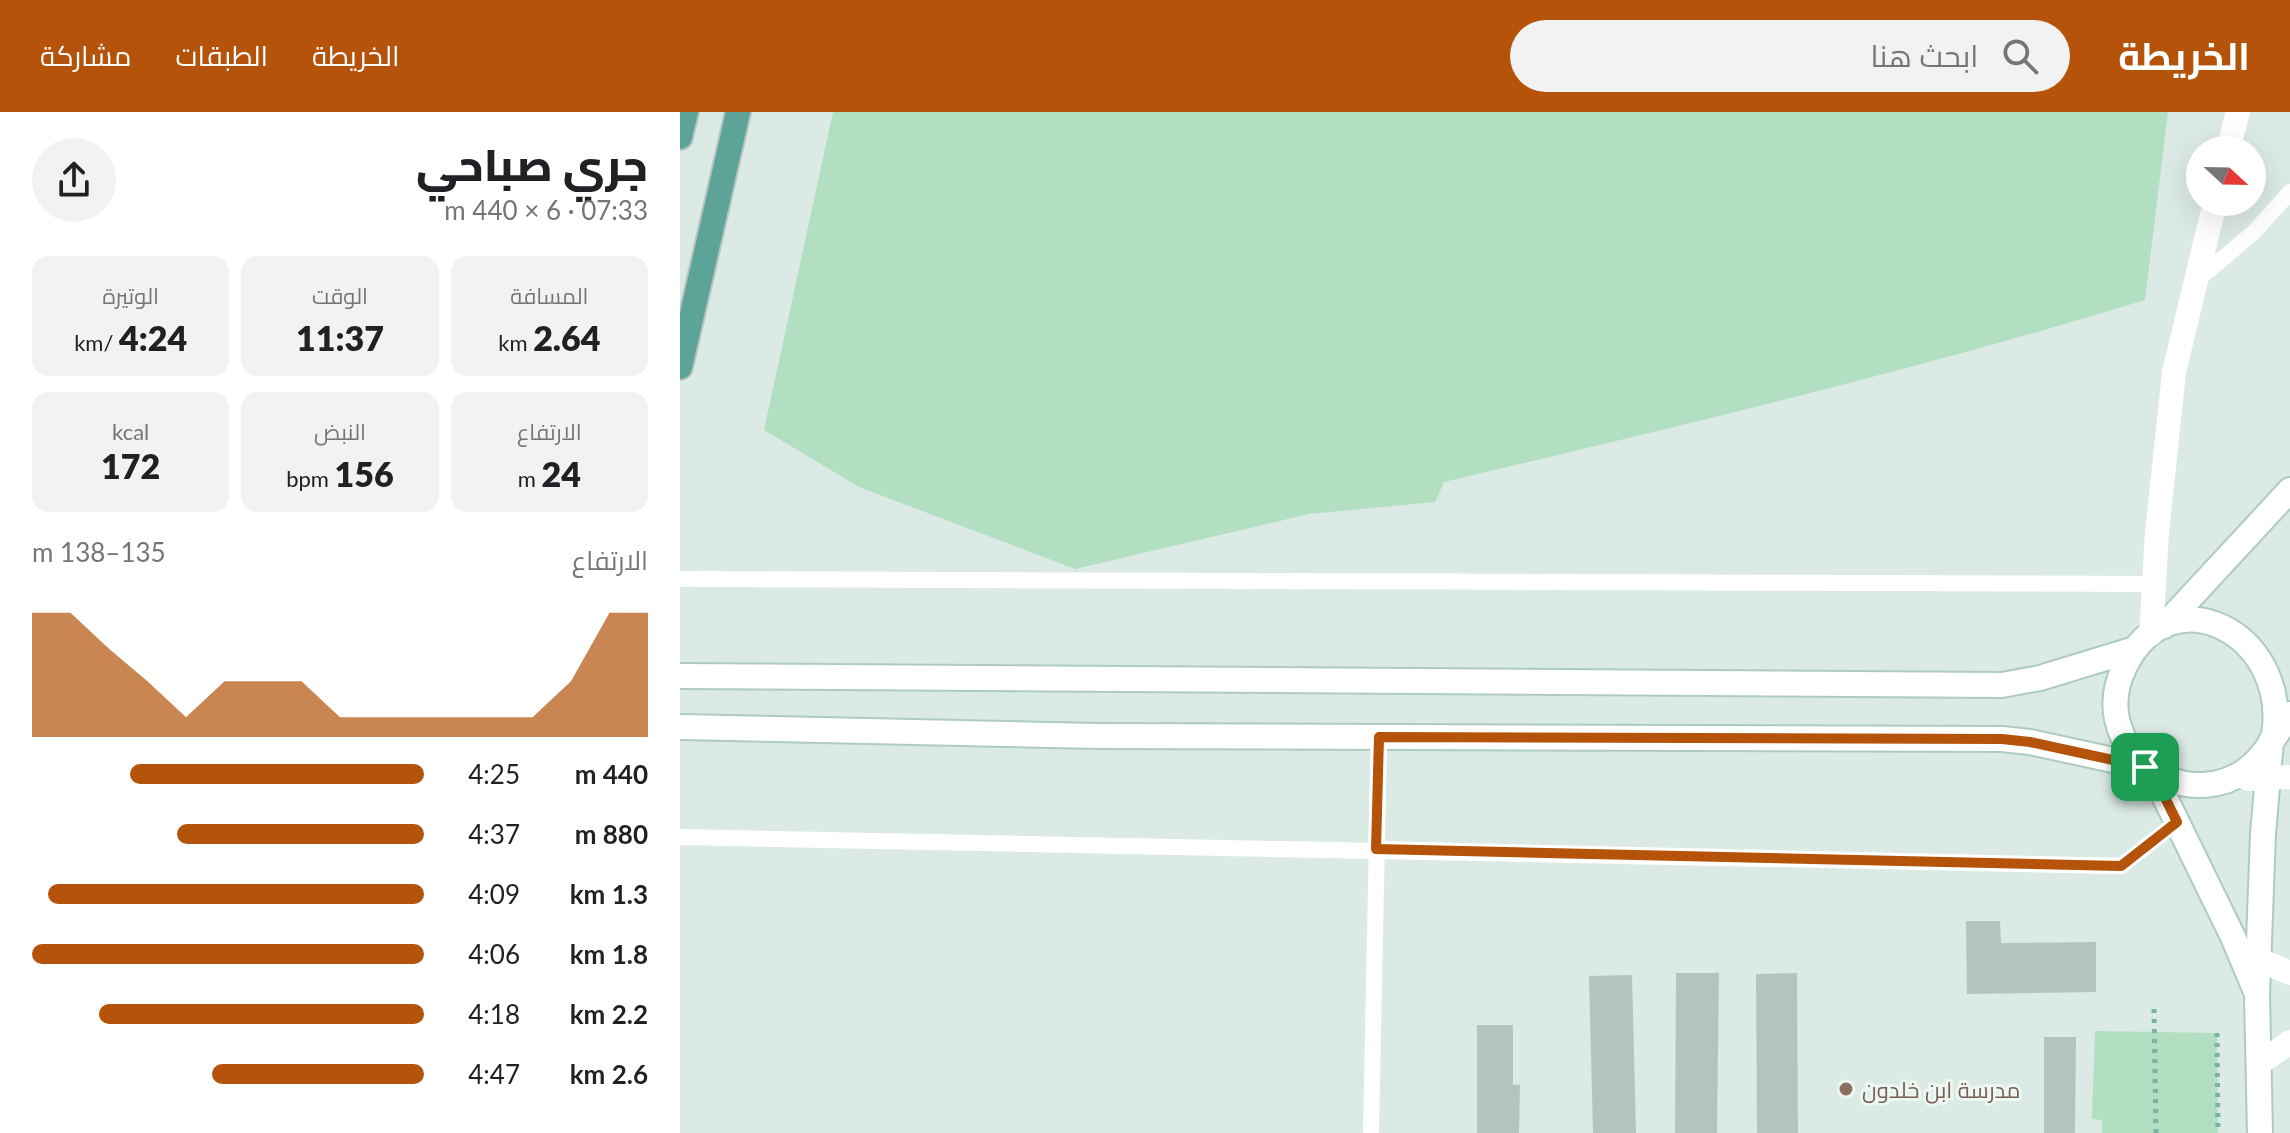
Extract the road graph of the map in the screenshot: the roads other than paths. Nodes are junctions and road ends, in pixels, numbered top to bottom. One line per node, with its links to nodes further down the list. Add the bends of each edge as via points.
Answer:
1 (686, 112): 5 (main road)
2 (738, 112): 9 (main road)
3 (2238, 112): 4 (main road)
4 (2232, 136)
5 (680, 137)
6 (2290, 192): 8 (lane, via 2254,232)
7 (2211, 216): 8 (main road)
8 (2194, 282): 12 (main road, via 2174,372)
9 (680, 367)
10 (2290, 490): 13 (main road)
11 (680, 579): 12 (lane)
12 (2154, 584): 13 (main road)
13 (2149, 638): 14 (main road, via 2040,678 2002,685); 18 (main road, via 2185,621 2210,620 2234,627 2255,642 2279,685 2281,710); 19 (main road, via 2121,674 2115,703 2121,731)
14 (680, 676)
15 (2290, 714): 18 (main road)
16 (680, 727): 17 (main road)
17 (1379, 737): 19 (main road, via 2002,739); 24 (lane)
18 (2273, 738): 20 (main road); 21 (main road, via 2247,769)
19 (2149, 769): 21 (main road, via 2195,786); 22 (main road)
20 (2279, 777): 21 (main road); 25 (main road)
21 (2225, 781)
22 (2177, 822): 24 (lane, via 2121,866); 27 (main road)
23 (680, 837): 24 (lane)
24 (1376, 849): 30 (lane)
25 (2259, 960): 26 (main road); 27 (main road)
26 (2290, 973)
27 (2257, 995): 29 (main road)
28 (2290, 1042): 29 (main road)
29 (2260, 1063): 31 (main road)
30 (1371, 1133)
31 (2260, 1133)

